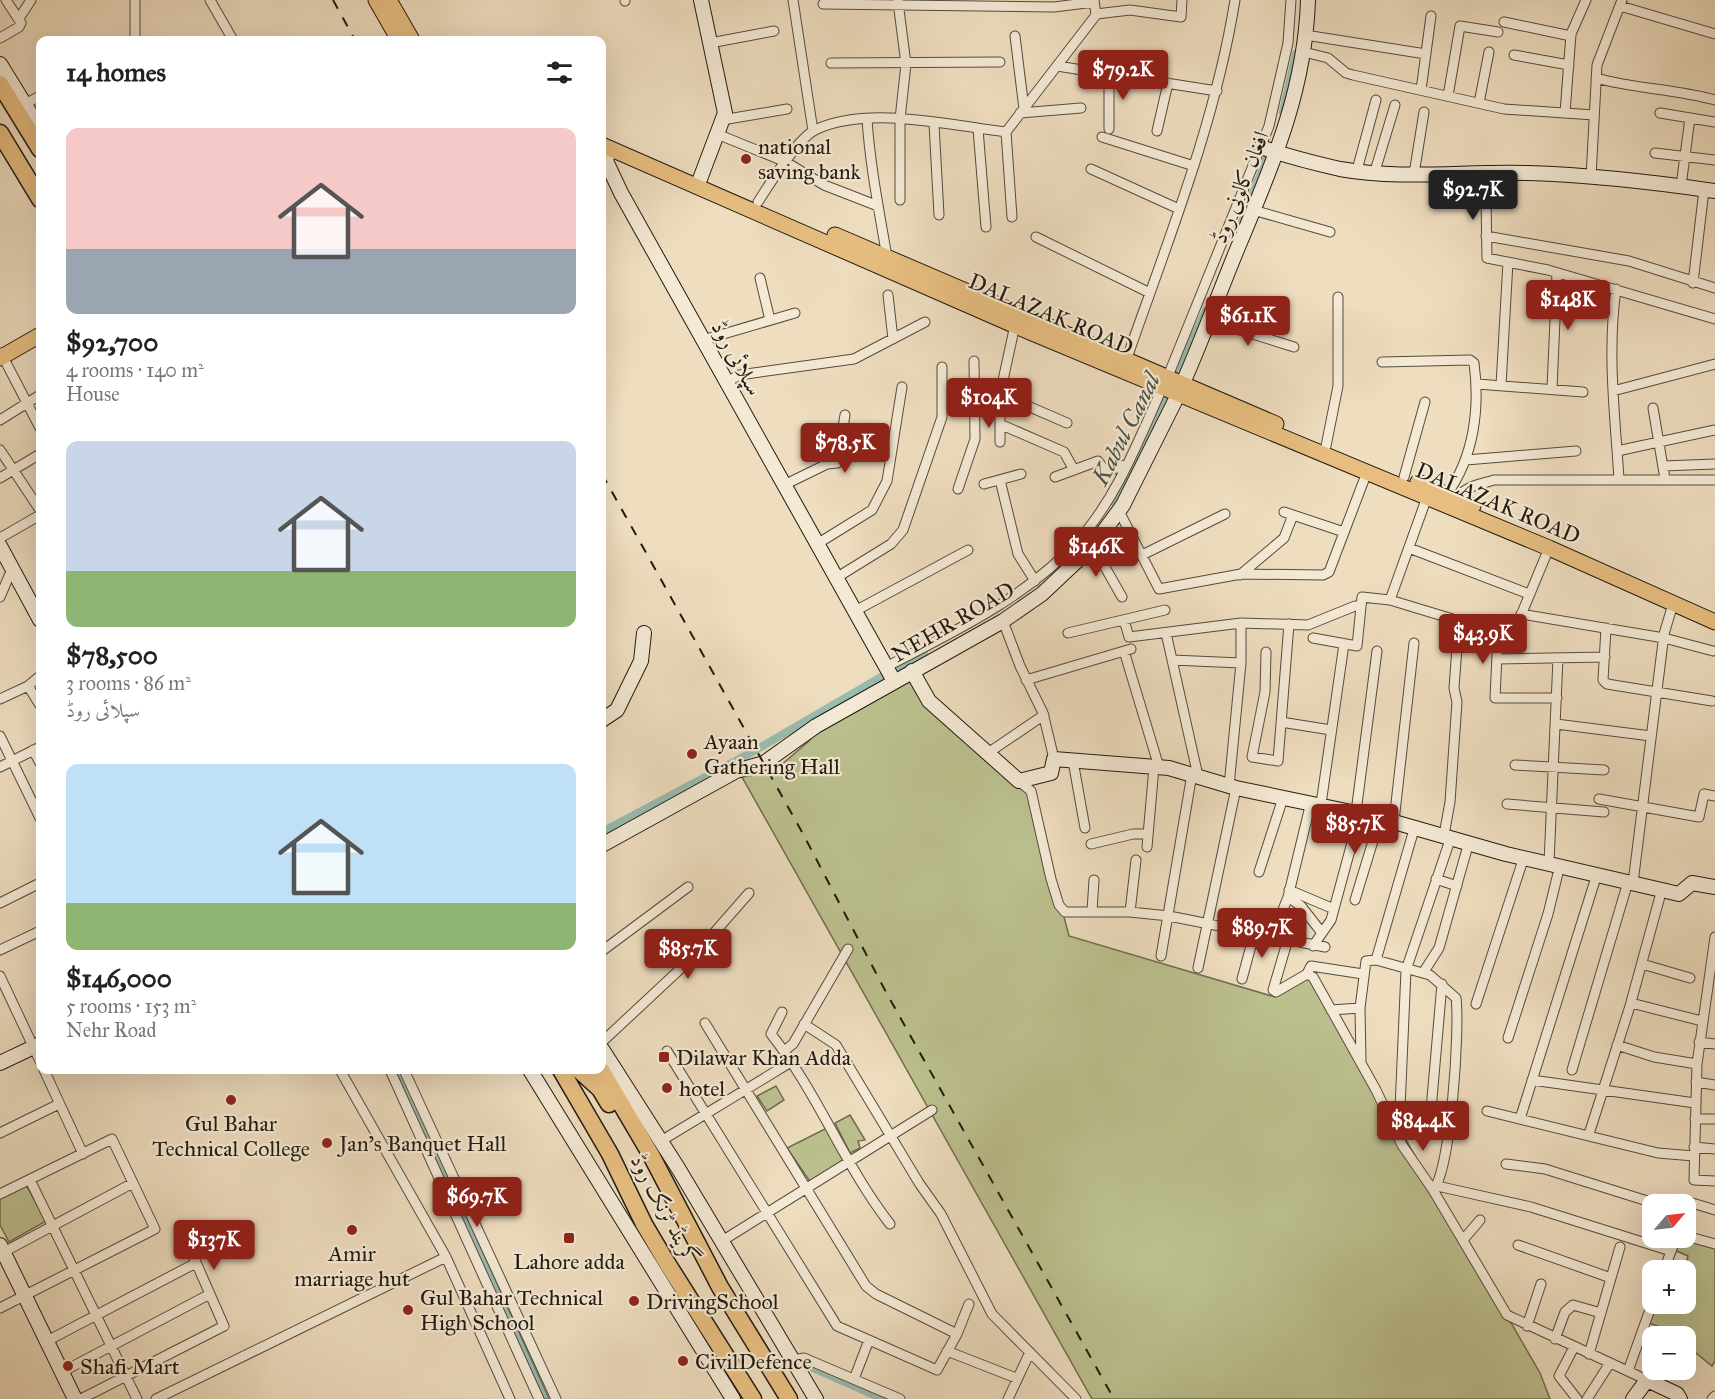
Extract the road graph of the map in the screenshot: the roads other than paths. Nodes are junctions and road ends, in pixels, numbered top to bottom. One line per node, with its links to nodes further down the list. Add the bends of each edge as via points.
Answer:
1 (6, 0): 22 (street)
2 (31, 0): 22 (street)
3 (135, 0): 28 (street)
4 (210, 0): 29 (street)
5 (376, 0): 30 (main road)
6 (389, 0): 31 (main road)
7 (701, 0): 35 (street)
8 (793, 0): 75 (street)
9 (1182, 0): 20 (street, via 1181,17 1130,10)
10 (1234, 0): 51 (street)
11 (1291, 0): 83 (street, via 1288,43)
12 (1308, 0): 27 (street, افغان کالونی روڈ)
13 (1586, 0): 33 (street)
14 (1094, 1): 17 (street); 20 (street)
15 (898, 2): 16 (street); 19 (street); 43 (street)
16 (996, 3): 17 (street)
17 (1053, 3)
18 (1621, 3): 26 (street); 47 (street, via 1597,65)
19 (823, 4)
20 (1096, 15): 45 (street)
21 (1431, 16): 38 (street)
22 (20, 17): 34 (street, via 19,27)
23 (1504, 22): 33 (street)
24 (774, 31): 35 (street)
25 (1498, 32): 52 (street, via 1460,26)
26 (1715, 34)
27 (1305, 35): 36 (street, افغان کالونی روڈ); 38 (street)
28 (135, 36)
29 (231, 36)
30 (397, 36)
31 (410, 36)
32 (1015, 36): 61 (street)
33 (1571, 36): 44 (street)
34 (0, 38)
35 (710, 43): 69 (street, via 725,112)
36 (1304, 52): 50 (street, via 1328,58 1346,73); 85 (street, افغان کالونی روڈ, via 1291,116)
37 (1489, 52): 56 (street)
38 (1426, 54): 50 (street)
39 (1514, 55): 44 (street)
40 (1000, 62): 43 (street)
41 (831, 63): 43 (street)
42 (0, 64): 57 (street)
43 (906, 64): 68 (street)
44 (1569, 64): 63 (street)
45 (1057, 66): 46 (street); 61 (street)
46 (1109, 74): 48 (street); 74 (street)
47 (1596, 78): 55 (street); 65 (street)
48 (1168, 83): 51 (street); 76 (street)
49 (0, 84): 81 (highway)
50 (1421, 90): 52 (street)
51 (1217, 91): 90 (street)
52 (1448, 96): 56 (street)
53 (36, 98): 57 (street)
54 (1376, 100): 92 (street)
55 (1715, 100)
56 (1479, 103): 63 (street, via 1504,109)
57 (25, 104): 70 (street)
58 (1395, 105): 93 (street)
59 (1081, 108): 61 (street)
60 (787, 109): 69 (street)
61 (1022, 111): 77 (street)
62 (1425, 112): 95 (street)
63 (1565, 113): 65 (street)
64 (1660, 113): 66 (street)
65 (1594, 115): 97 (street)
66 (1690, 118): 71 (street); 87 (street)
67 (867, 119): 68 (street); 75 (street, via 854,118); 105 (street)
68 (900, 119): 72 (street); 103 (street)
69 (722, 120): 79 (street)
70 (36, 122)
71 (1715, 122)
72 (934, 124): 73 (street); 109 (street)
73 (978, 129): 77 (street); 111 (street)
74 (1109, 129)
75 (813, 131): 89 (street)
76 (1156, 131)
77 (1006, 132): 110 (street)
78 (0, 133): 101 (highway)
79 (717, 134): 89 (street); 98 (street)
80 (1102, 137): 90 (street)
81 (36, 142)
82 (606, 143): 94 (main road, DALAZAK ROAD); 133 (street, سپلائی روڈ, via 606,160 621,194)
83 (1261, 147): 85 (street); 142 (street)
84 (0, 149): 106 (highway)
85 (1277, 153): 92 (street); 108 (street, افغان کالونی روڈ)
86 (1655, 153): 87 (street)
87 (1685, 157): 88 (street); 99 (street)
88 (1715, 160)
89 (786, 162): 104 (street); 105 (street, via 824,185)
90 (1194, 166): 107 (street)
91 (1091, 170): 107 (street)
92 (1357, 170): 93 (street)
93 (1375, 171): 95 (street)
94 (678, 174): 98 (main road, DALAZAK ROAD); 102 (main road, DALAZAK ROAD)
95 (1414, 174): 96 (street)
96 (1472, 174): 97 (street); 113 (street, via 1486,199)
97 (1591, 177): 99 (street)
98 (700, 178): 102 (main road, DALAZAK ROAD)
99 (1681, 186): 100 (street)
100 (1709, 190): 119 (street)
101 (36, 192)
102 (740, 200): 104 (main road, DALAZAK ROAD); 115 (main road, DALAZAK ROAD)
103 (900, 200)
104 (758, 202): 115 (main road, DALAZAK ROAD)
105 (878, 206): 115 (street)
106 (36, 208)
107 (1179, 209): 122 (street)
108 (1253, 210): 112 (street); 128 (street, افغان کالونی روڈ)
109 (939, 215)
110 (1012, 217)
111 (986, 227)
112 (1330, 232)
113 (1486, 236): 116 (street, via 1487,258); 119 (street, via 1629,261)
114 (1036, 237): 122 (street)
115 (883, 259): 130 (main road, DALAZAK ROAD); 136 (main road, DALAZAK ROAD)
116 (1508, 262): 117 (street); 144 (street)
117 (1557, 273): 121 (street); 146 (street)
118 (760, 278): 127 (street)
119 (1693, 283): 120 (street)
120 (1715, 288)
121 (1616, 289): 126 (street); 147 (street, via 1612,320)
122 (1150, 293): 136 (street)
123 (888, 295): 132 (street)
124 (1338, 297): 162 (street, via 1338,386)
125 (795, 313): 127 (street)
126 (1715, 319)
127 (770, 320): 133 (street)
128 (1211, 321): 134 (street); 142 (street, افغان کالونی روڈ)
129 (925, 322): 132 (street)
130 (1016, 325): 142 (main road, DALAZAK ROAD); 149 (street)
131 (36, 339): 135 (main road)
132 (893, 339): 141 (street, via 854,359 739,375)
133 (703, 340): 141 (street, سپلائی روڈ)
134 (1294, 347)
135 (1, 355): 152 (street)
136 (1126, 358): 142 (main road, DALAZAK ROAD)
137 (974, 361): 184 (street, via 975,439)
138 (1382, 362): 143 (street, via 1470,360)
139 (1715, 364): 147 (street)
140 (942, 367): 202 (street, via 942,417 903,530 891,544)
141 (727, 382): 183 (street, سپلائی روڈ)
142 (1173, 384): 162 (main road, DALAZAK ROAD); 168 (street); 173 (main road, DALAZAK ROAD); 188 (street, NEHR ROAD)
143 (1477, 384): 144 (street); 167 (street)
144 (1501, 386): 146 (street)
145 (902, 387): 193 (street, via 887,481 872,510)
146 (1552, 389): 148 (street)
147 (1613, 391): 164 (street)
148 (1583, 392)
149 (1000, 394): 157 (street); 158 (street)
150 (36, 398): 152 (street)
151 (1425, 402): 176 (street)
152 (27, 404): 155 (street); 156 (street)
153 (1653, 408): 160 (street)
154 (845, 416): 183 (street, via 837,463)
155 (0, 420)
156 (36, 421)
157 (1067, 423)
158 (1002, 425): 161 (street); 171 (street, via 1064,452)
159 (1715, 430): 160 (street)
160 (1660, 441): 164 (street); 170 (street)
161 (1000, 442)
162 (1326, 446): 176 (main road, DALAZAK ROAD)
163 (0, 450): 172 (street)
164 (1617, 451): 178 (street)
165 (1576, 452): 167 (street)
166 (36, 456): 172 (street)
167 (1466, 459): 186 (street)
168 (1127, 464): 171 (street, via 1106,472 1098,461); 203 (street, via 1116,487 1078,541)
169 (1715, 464): 170 (street)
170 (1663, 466): 179 (street)
171 (1074, 470): 175 (street)
172 (12, 471): 177 (street); 187 (street)
173 (1367, 472): 185 (main road, DALAZAK ROAD); 191 (street)
174 (1021, 474): 180 (street)
175 (1055, 477)
176 (1404, 477): 186 (main road, DALAZAK ROAD)
177 (0, 478)
178 (1619, 479): 179 (street); 186 (street, via 1494,480)
179 (1665, 479): 181 (street)
180 (1000, 480): 182 (street); 203 (street, via 1018,554)
181 (1715, 480)
182 (984, 484)
183 (784, 485): 193 (street, سپلائی روڈ)
184 (958, 489)
185 (1428, 497): 196 (street); 197 (main road, DALAZAK ROAD)
186 (1453, 497): 207 (main road, DALAZAK ROAD)
187 (36, 504)
188 (1119, 511): 195 (street, NEHR ROAD); 199 (street)
189 (1225, 514): 199 (street)
190 (36, 517): 192 (street)
191 (1344, 532): 201 (street, via 1329,572 1323,575); 201 (street, via 1288,513 1284,538)
192 (0, 538)
193 (818, 544): 202 (street, سپلائی روڈ)
194 (0, 546): 200 (street)
195 (1094, 546): 206 (street); 216 (street, NEHR ROAD, via 1041,594)
196 (1409, 548): 204 (street); 208 (street)
197 (1549, 548): 204 (street); 207 (main road, DALAZAK ROAD)
198 (968, 550): 213 (street)
199 (1142, 555): 201 (street, via 1159,589)
200 (12, 569): 205 (street); 210 (street)
201 (1240, 574)
202 (837, 578): 213 (street, سپلائی روڈ)
203 (1035, 581): 238 (street, via 1000,605)
204 (1529, 594): 214 (street)
205 (0, 597)
206 (1122, 597)
207 (1675, 598): 212 (main road, DALAZAK ROAD); 218 (main road, DALAZAK ROAD); 227 (street)
208 (1390, 600): 209 (street, via 1362,597); 217 (street)
209 (1361, 606): 220 (street, via 1308,625); 229 (street, via 1357,646)
210 (36, 607)
211 (1165, 610): 215 (street)
212 (1715, 610)
213 (855, 611): 238 (street, سپلائی روڈ)
214 (1521, 614): 221 (street); 225 (street, via 1512,637)
215 (1124, 620): 223 (street); 224 (street, via 1129,637)
216 (1003, 621): 239 (street, NEHR ROAD); 241 (street)
217 (1459, 621): 225 (street); 284 (street)
218 (1715, 622)
219 (1240, 623): 220 (street); 224 (street); 237 (street)
220 (1289, 624): 251 (street)
221 (1606, 628): 227 (street); 233 (street)
222 (644, 633): 250 (street, via 641,661 617,710)
223 (1068, 633)
224 (1166, 633): 236 (street)
225 (1498, 633): 235 (street)
226 (1313, 638): 229 (street)
227 (1664, 638): 231 (street); 244 (street)
228 (1414, 643): 280 (street)
229 (1344, 644): 253 (street)
230 (1377, 651): 278 (street)
231 (1713, 651)
232 (1266, 652): 251 (street, via 1265,692 1252,757 1278,761)
233 (1605, 657): 234 (street); 244 (street, via 1604,682)
234 (1558, 658): 235 (street); 245 (street)
235 (1497, 659): 245 (street, via 1495,698)
236 (1172, 660): 237 (street); 266 (street)
237 (1241, 663): 268 (street)
238 (886, 667): 242 (street, سپلائی روڈ)
239 (912, 671): 242 (street, NEHR ROAD); 257 (street, via 929,701)
240 (36, 679): 243 (street)
241 (1026, 680): 249 (street); 263 (street, via 1127,650)
242 (894, 681): 286 (street, NEHR ROAD, via 816,726 764,763 736,771)
243 (28, 686): 246 (street); 247 (street)
244 (1657, 692): 248 (street); 255 (street)
245 (1557, 698): 252 (street)
246 (0, 699)
247 (36, 699)
248 (1712, 701)
249 (1044, 715): 257 (street); 258 (street)
250 (606, 717)
251 (1281, 722): 253 (street)
252 (1556, 724): 255 (street); 264 (street)
253 (1331, 730): 272 (street)
254 (0, 736): 259 (street)
255 (1651, 736): 274 (street)
256 (36, 749): 259 (street)
257 (987, 753): 267 (street)
258 (1054, 759): 260 (street); 267 (street, via 1051,773)
259 (12, 761): 262 (street); 276 (street)
260 (1073, 761): 263 (street); 282 (street)
261 (1515, 765): 264 (street)
262 (0, 767)
263 (1156, 767): 266 (street); 283 (street)
264 (1554, 767): 265 (street); 275 (street)
265 (1604, 770)
266 (1195, 775): 268 (street); 309 (street)
267 (1019, 781): 307 (street, via 1031,791 1059,905 1065,912)
268 (1232, 787): 270 (street); 310 (street)
269 (1715, 796): 274 (street, via 1704,794 1699,817)
270 (1283, 798): 272 (street); 292 (street)
271 (1599, 800): 274 (street)
272 (1316, 803): 278 (street); 303 (street)
273 (1507, 804): 275 (street)
274 (1643, 806): 296 (street)
275 (1552, 808): 277 (street); 291 (street)
276 (36, 810)
277 (1604, 812)
278 (1358, 813): 279 (street); 306 (street)
279 (1380, 818): 280 (street); 304 (street)
280 (1394, 821): 281 (street)
281 (1415, 826): 284 (street); 323 (street)
282 (1084, 828)
283 (1148, 834): 287 (street); 288 (street)
284 (1447, 836): 285 (street); 294 (street)
285 (1469, 842): 289 (street); 298 (street)
286 (606, 843)
287 (1091, 844)
288 (1147, 848)
289 (1524, 857): 291 (street); 336 (street)
290 (1136, 860): 308 (street)
291 (1555, 864): 293 (street); 344 (street, via 1548,914)
292 (1259, 872)
293 (1597, 874): 296 (street); 369 (street)
294 (1436, 879): 298 (street); 326 (street)
295 (1094, 880): 307 (street)
296 (1630, 883): 301 (street); 359 (street)
297 (36, 885): 305 (street)
298 (1457, 886): 329 (street, via 1439,948)
299 (688, 887): 319 (street)
300 (1715, 887): 301 (street, via 1692,883 1679,894)
301 (1662, 889): 324 (street)
302 (749, 893): 343 (street, via 692,958)
303 (1289, 894): 306 (street); 313 (street); 314 (street)
304 (1355, 900)
305 (0, 903)
306 (1334, 909): 313 (street)
307 (1092, 911): 308 (street)
308 (1130, 912): 309 (street)
309 (1169, 916): 310 (street); 322 (street)
310 (1209, 922): 311 (street); 325 (street)
311 (1255, 931): 314 (street); 332 (street)
312 (36, 933): 321 (street)
313 (1322, 933): 317 (street)
314 (1273, 935): 316 (street)
315 (1715, 938): 333 (street)
316 (1288, 939): 317 (street); 327 (street, via 1273,990 1276,992)
317 (1313, 946): 318 (street)
318 (1325, 947)
319 (606, 948)
320 (848, 949): 342 (street)
321 (0, 950)
322 (1161, 956)
323 (1376, 960): 326 (street); 328 (street, via 1366,960)
324 (1642, 964): 331 (street); 335 (street)
325 (1198, 968)
326 (1406, 970): 329 (street); 376 (street)
327 (1307, 974): 328 (street, via 1311,966); 338 (street, via 1313,977)
328 (1363, 974): 337 (street)
329 (1423, 974): 334 (street)
330 (0, 976): 345 (street)
331 (1690, 978)
332 (1242, 979)
333 (1712, 981): 340 (street)
334 (1442, 984): 347 (street); 349 (street, via 1456,998)
335 (1631, 1003): 340 (street); 351 (street)
336 (1476, 1004)
337 (1360, 1008): 338 (street); 357 (street)
338 (1331, 1010): 357 (street)
339 (782, 1012): 353 (street, via 771,1034)
340 (1702, 1021): 346 (street)
341 (705, 1023): 372 (street)
342 (804, 1024): 353 (street, via 793,1044); 386 (street, via 836,1046)
343 (606, 1038)
344 (1508, 1038)
345 (36, 1041)
346 (1699, 1042): 348 (street); 358 (street)
347 (1436, 1043): 349 (street); 378 (street)
348 (1715, 1044)
349 (1455, 1045): 398 (street, via 1449,1130)
350 (36, 1046): 356 (street)
351 (1617, 1046): 358 (street); 373 (street)
352 (667, 1051): 380 (street)
353 (784, 1051): 355 (street)
354 (606, 1057): 384 (street)
355 (791, 1062): 372 (street); 392 (street)
356 (0, 1063)
357 (1361, 1063): 398 (street, via 1402,1145)
358 (1696, 1064): 370 (street)
359 (1572, 1070)
360 (46, 1074): 375 (street)
361 (342, 1074): 418 (street)
362 (392, 1074): 457 (street)
363 (406, 1074): 458 (street)
364 (532, 1074): 421 (street, via 609,1201)
365 (551, 1074): 405 (highway)
366 (563, 1074): 405 (highway, گرینڈ ٹرنک روڈ, via 610,1154)
367 (583, 1074): 425 (highway, via 600,1089 675,1224)
368 (604, 1074): 384 (highway, گرینڈ ٹرنک روڈ)
369 (1532, 1080): 373 (street); 381 (street)
370 (1696, 1082): 371 (street); 374 (street)
371 (1715, 1085)
372 (747, 1089): 380 (street); 397 (street)
373 (1603, 1091): 374 (street); 387 (street)
374 (1695, 1103): 382 (street)
375 (59, 1104): 385 (street); 391 (street)
376 (1400, 1109)
377 (932, 1110): 386 (street)
378 (1431, 1110)
379 (1486, 1111): 381 (street)
380 (707, 1115): 388 (street); 403 (street)
381 (1520, 1119): 387 (street)
382 (1695, 1119): 383 (street); 390 (street)
383 (1715, 1119)
384 (641, 1123): 388 (street); 425 (highway, گرینڈ ٹرنک روڈ)
385 (0, 1133)
386 (891, 1134): 392 (street); 441 (street, via 941,1214 992,1314)
387 (1589, 1134): 390 (street, via 1658,1153)
388 (661, 1141): 411 (street)
389 (1715, 1149): 390 (street)
390 (1694, 1152): 395 (street, via 1694,1180)
391 (83, 1154): 394 (street); 396 (street, via 112,1139)
392 (849, 1161): 397 (street); 406 (street)
393 (1506, 1164): 400 (street, via 1545,1169)
394 (30, 1180): 399 (street); 407 (street)
395 (1715, 1181)
396 (133, 1183): 407 (street); 422 (street, via 155,1229)
397 (805, 1186): 403 (street); 434 (street, via 866,1286)
398 (1435, 1188): 410 (street); 417 (street, via 1531,1207)
399 (0, 1194)
400 (1642, 1199)
401 (1696, 1204): 402 (street)
402 (1715, 1209)
403 (769, 1213): 411 (street); 436 (street, via 837,1326)
404 (1480, 1220): 410 (street)
405 (644, 1224): 421 (highway, گرینڈ ٹرنک روڈ)
406 (890, 1224)
407 (52, 1226): 416 (street); 422 (street)
408 (180, 1226): 420 (street)
409 (1696, 1239): 412 (street)
410 (1463, 1240): 433 (street, via 1507,1315)
411 (722, 1241): 443 (street)
412 (1715, 1244)
413 (1518, 1245): 423 (street)
414 (1620, 1247): 423 (street)
415 (1672, 1248): 417 (street)
416 (1, 1250): 427 (street)
417 (1671, 1251): 419 (street)
418 (446, 1257): 455 (street); 456 (street)
419 (1668, 1260)
420 (196, 1263): 426 (street); 432 (street)
421 (661, 1267): 459 (street); 460 (highway, گرینڈ ٹرنک روڈ)
422 (74, 1270): 427 (street); 432 (street)
423 (1611, 1278): 430 (street)
424 (1541, 1284): 433 (street)
425 (720, 1287): 461 (highway, گرینڈ ٹرنک روڈ)
426 (210, 1294): 438 (street); 447 (street, via 224,1326)
427 (24, 1295): 429 (street); 437 (street)
428 (969, 1304): 434 (street)
429 (0, 1308)
430 (1601, 1312): 435 (street, via 1573,1305 1565,1312); 442 (street)
431 (1648, 1314): 445 (street)
432 (96, 1316): 437 (street); 438 (street)
433 (1527, 1326): 435 (street)
434 (957, 1334): 440 (street)
435 (1555, 1339): 439 (street)
436 (869, 1340): 440 (street, via 934,1370 941,1367); 450 (street)
437 (47, 1341): 446 (street)
438 (111, 1346): 446 (street); 447 (street)
439 (1574, 1347): 442 (street); 466 (street, via 1559,1376)
440 (947, 1351): 448 (street)
441 (1030, 1352): 448 (street); 465 (street)
442 (1589, 1353): 444 (street)
443 (793, 1360): 450 (street, via 804,1358); 462 (street)
444 (1610, 1363): 445 (street); 467 (street)
445 (1628, 1371): 449 (street)
446 (62, 1372): 452 (street)
447 (125, 1376): 453 (street); 454 (street)
448 (1016, 1378): 464 (street)
449 (1642, 1378)
450 (854, 1379): 463 (street)
451 (1647, 1380): 468 (street); 469 (street)
452 (75, 1399)
453 (81, 1399)
454 (137, 1399)
455 (156, 1399)
456 (510, 1399)
457 (539, 1399)
458 (556, 1399)
459 (733, 1399)
460 (753, 1399)
461 (789, 1399)
462 (816, 1399)
463 (900, 1399)
464 (1008, 1399)
465 (1076, 1399)
466 (1576, 1399)
467 (1587, 1399)
468 (1633, 1399)
469 (1680, 1399)

